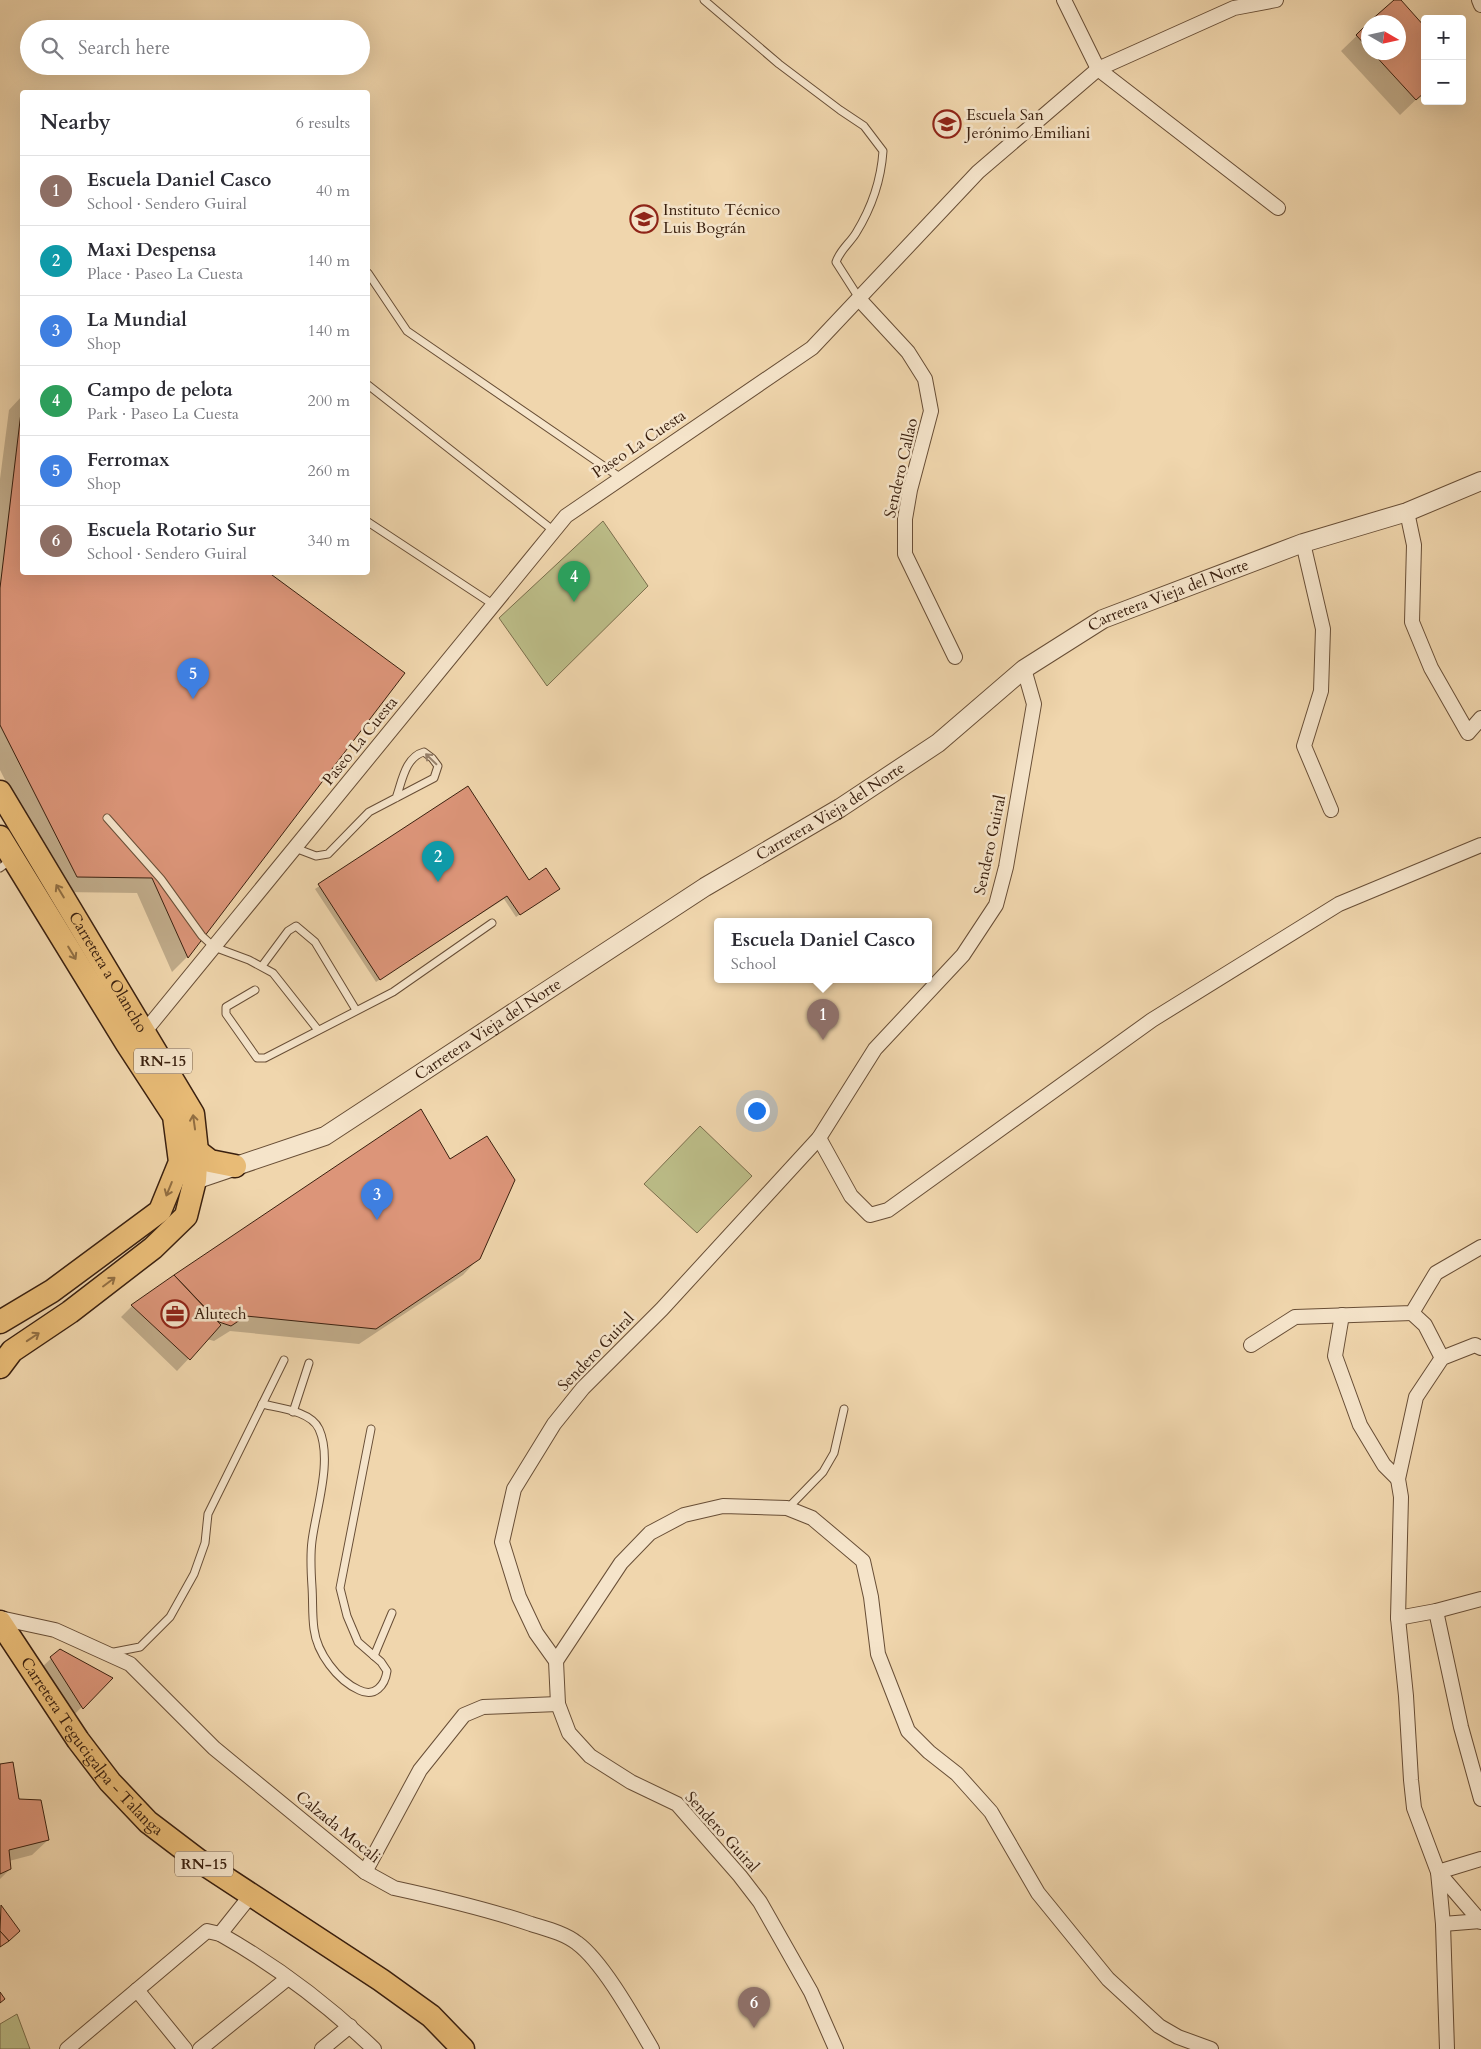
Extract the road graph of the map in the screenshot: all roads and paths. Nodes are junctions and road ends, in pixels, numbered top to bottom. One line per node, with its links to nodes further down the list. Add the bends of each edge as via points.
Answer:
1 (704, 0): 9 (lane, via 779,64 864,126 883,151 874,202 855,235 838,254 836,262)
2 (1064, 0): 6 (street)
3 (1276, 0): 6 (street, Paseo La Cuesta, via 1234,8)
4 (1479, 0): 5 (street)
5 (1481, 5)
6 (1098, 69): 7 (street); 9 (street, Paseo La Cuesta, via 978,172)
7 (1278, 208)
8 (370, 276): 11 (lane, via 407,331)
9 (859, 299): 11 (street, Paseo La Cuesta, via 812,348); 18 (street, Sendero Callao, via 908,352 926,379 931,411 910,490 905,519 905,554)
10 (370, 387): 15 (lane)
11 (621, 478): 15 (street, Paseo La Cuesta, via 566,516)
12 (1481, 481): 13 (street, Carretera Vieja del Norte)
13 (1407, 512): 16 (street, Carretera Vieja del Norte); 20 (street, via 1414,546 1412,622 1431,668 1468,733)
14 (370, 523): 17 (lane)
15 (554, 531): 17 (street, Paseo La Cuesta)
16 (1303, 543): 19 (street, Carretera Vieja del Norte, via 1103,619); 23 (street, via 1322,628 1320,692 1304,746)
17 (494, 605): 27 (street, Paseo La Cuesta)
18 (955, 657)
19 (1024, 669): 37 (street, Sendero Guiral, via 1034,704 1006,866 996,905 963,956 875,1050); 39 (street, Carretera Vieja del Norte, via 930,748 840,808 705,887 325,1136)
20 (1481, 718)
21 (0, 792): 35 (main road, Carretera a Olancho / RN-15, one-way to 21)
22 (396, 798): 22 (lane, one-way to 22, via 434,778 438,766 424,752 416,754 407,766); 27 (lane, via 369,812 328,854 316,856)
23 (1331, 810)
24 (107, 818): 30 (lane, via 161,879 202,936)
25 (0, 837): 28 (main road, Carretera a Olancho / RN-15)
26 (1481, 845): 37 (street, via 1338,904 1152,1020 888,1210 870,1215 851,1196)
27 (295, 848): 30 (street, Paseo La Cuesta)
28 (7, 863): 36 (main road, Carretera a Olancho / RN-15, one-way to 36)
29 (492, 923): 33 (lane, via 392,992)
30 (214, 947): 31 (lane); 35 (street, Paseo La Cuesta)
31 (262, 966): 33 (lane, via 288,931 296,926 315,942); 34 (lane, via 273,974)
32 (255, 990): 34 (lane, via 226,1008 226,1014 257,1058 265,1058)
33 (356, 1010): 34 (lane)
34 (318, 1030)
35 (146, 1032): 36 (street, Paseo La Cuesta); 38 (main road, Carretera a Olancho / RN-15, one-way to 35, via 193,1114)
36 (130, 1047): 44 (main road, Carretera a Olancho / RN-15, one-way to 44, via 174,1116 180,1162 160,1211 52,1291)
37 (819, 1138): 64 (street, Sendero Guiral, via 662,1309 583,1388 554,1424 514,1490 502,1542 519,1597 536,1633)
38 (198, 1151): 39 (main road, via 210,1161); 40 (main road, Carretera a Olancho / RN-15)
39 (235, 1166): 40 (street, Carretera Vieja del Norte)
40 (195, 1180): 50 (main road, Carretera a Olancho / RN-15, one-way to 40, via 12,1351 70,1312 153,1248 186,1216)
41 (1481, 1247): 42 (street, via 1436,1273)
42 (1412, 1312): 43 (street); 47 (street, via 1425,1325)
43 (1342, 1315): 45 (street, via 1295,1317); 55 (street, via 1335,1356 1360,1425 1384,1465)
44 (0, 1322)
45 (1251, 1345)
46 (1481, 1348): 47 (street, via 1475,1345)
47 (1442, 1358): 55 (street, via 1416,1397)
48 (284, 1360): 51 (lane)
49 (309, 1363): 53 (lane)
50 (0, 1367)
51 (262, 1404): 53 (lane); 62 (lane, via 208,1514 205,1543 194,1574 170,1616 140,1647)
52 (844, 1409): 56 (lane, via 834,1453 823,1472)
53 (293, 1412): 63 (lane, via 314,1421 324,1452 311,1550 316,1637 335,1673 366,1693 377,1691 386,1676 387,1671)
54 (371, 1429): 63 (lane, via 340,1588 358,1642)
55 (1398, 1479): 60 (street, via 1401,1497)
56 (788, 1508): 64 (street, via 723,1506 684,1515 650,1533 621,1563); 85 (street, via 812,1518 863,1561 878,1654 908,1730 957,1774 991,1812 1038,1893 1108,1979 1159,2026)
57 (1481, 1599): 58 (street)
58 (1436, 1611): 60 (street); 66 (street)
59 (392, 1613): 63 (lane)
60 (1398, 1618): 69 (street, via 1414,1808)
61 (0, 1620): 62 (street, Calzada Mocali, via 55,1630); 70 (main road, Carretera Tegucigalpa - Talanga / RN-15, via 78,1740 110,1782 148,1822)
62 (106, 1653): 68 (street, Calzada Mocali, via 130,1664 214,1748)
63 (374, 1656)
64 (556, 1660): 65 (street, Sendero Guiral)
65 (558, 1704): 68 (street, via 483,1707 464,1715 420,1770); 84 (street, Sendero Guiral, via 569,1733 590,1756 631,1782 677,1804 740,1876 760,1902 810,1992)
66 (1481, 1799)
67 (1481, 1859): 69 (street)
68 (365, 1872): 83 (street, Calzada Mocali, via 394,1888 516,1919 560,1933 578,1943 604,1974)
69 (1438, 1872): 71 (street); 72 (street)
70 (251, 1895): 73 (street); 82 (main road, Carretera Tegucigalpa - Talanga / RN-15, via 395,1990 430,2016)
71 (1481, 1921): 72 (street)
72 (1443, 1924): 86 (street)
73 (220, 1934): 74 (street); 75 (street, via 207,1932)
74 (288, 1978): 76 (street); 79 (street)
75 (137, 1990): 77 (street); 78 (street)
76 (350, 2026): 80 (street); 81 (street)
77 (67, 2049)
78 (185, 2049)
79 (200, 2049)
80 (322, 2049)
81 (374, 2049)
82 (463, 2049)
83 (652, 2049)
84 (836, 2049)
85 (1211, 2049)
86 (1447, 2049)

